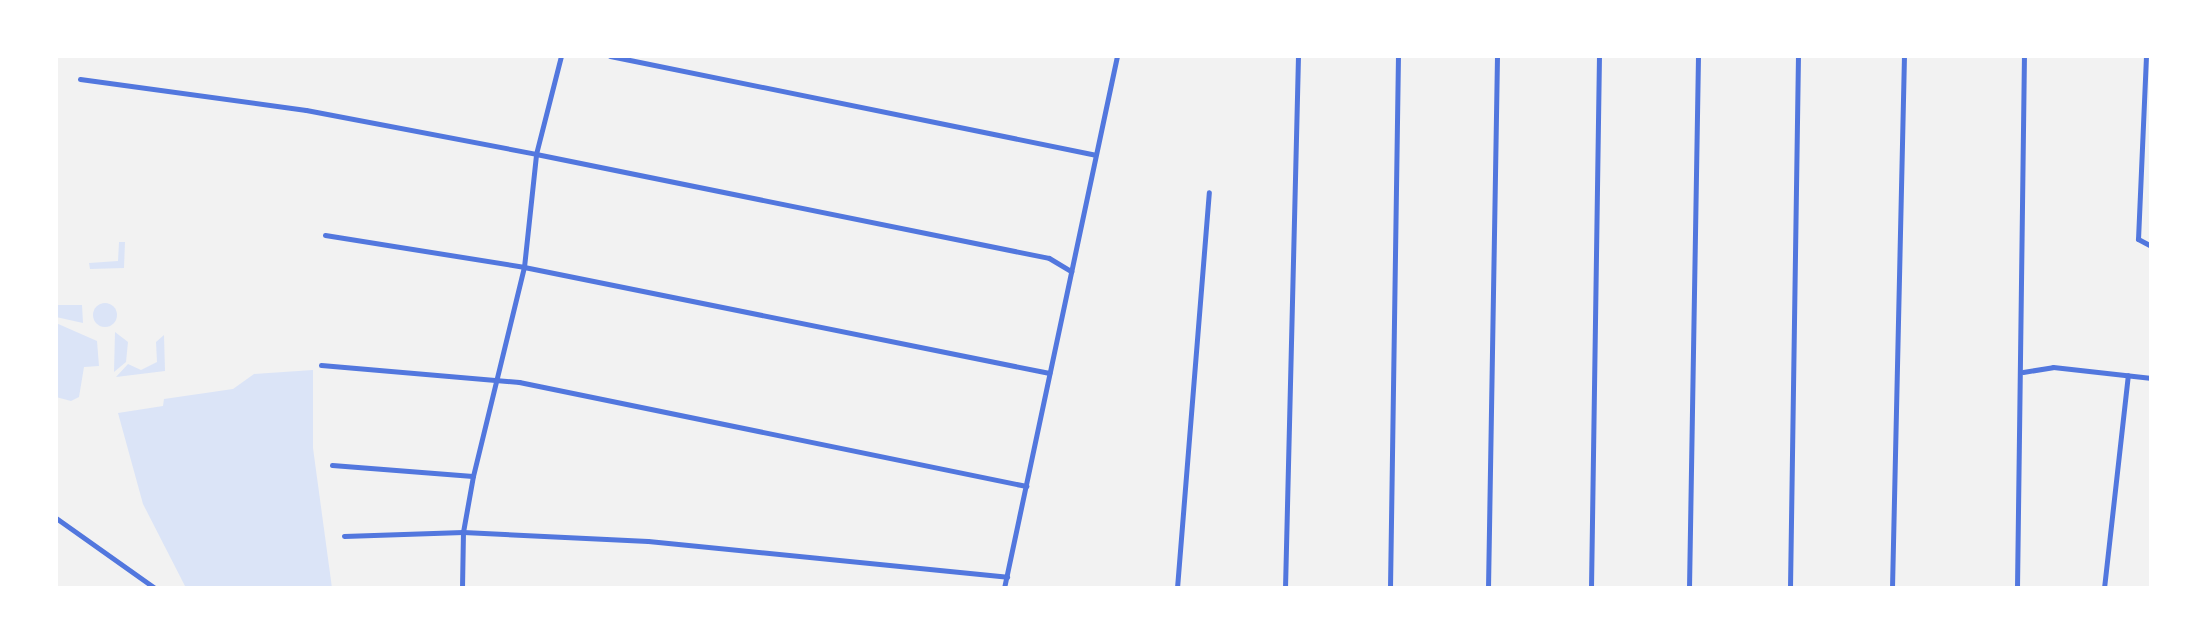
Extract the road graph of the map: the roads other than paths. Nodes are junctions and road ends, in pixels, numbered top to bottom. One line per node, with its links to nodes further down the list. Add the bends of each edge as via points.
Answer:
1 (561, 56): 14 (street)
2 (610, 56): 15 (street)
3 (1117, 56): 15 (street)
4 (1298, 56): 38 (street)
5 (1398, 56): 39 (street)
6 (1497, 56): 40 (street)
7 (1599, 56): 41 (street)
8 (1698, 56): 42 (street)
9 (1798, 56): 43 (street)
10 (1904, 56): 44 (street)
11 (2024, 56): 22 (street)
12 (2146, 56): 18 (street, via 2138,239)
13 (80, 79): 14 (street, via 306,110)
14 (536, 154): 19 (street); 20 (street, via 1049,258)
15 (1095, 155): 20 (street)
16 (1209, 192): 37 (street)
17 (325, 235): 19 (street)
18 (2151, 246)
19 (524, 267): 23 (street); 26 (street)
20 (1071, 271): 23 (street)
21 (321, 365): 26 (street)
22 (2023, 372): 24 (street, via 2053,367); 45 (street)
23 (1049, 373): 29 (street)
24 (2128, 375): 25 (street); 46 (street)
25 (2151, 378)
26 (499, 380): 28 (street); 29 (street)
27 (332, 465): 28 (street)
28 (473, 476): 31 (street)
29 (1026, 486): 33 (street)
30 (56, 518): 34 (street)
31 (463, 532): 32 (street); 33 (street, via 664,542); 35 (street)
32 (344, 536)
33 (1007, 577): 36 (street)
34 (155, 588)
35 (462, 588)
36 (1004, 588)
37 (1177, 588)
38 (1285, 588)
39 (1390, 588)
40 (1488, 588)
41 (1591, 588)
42 (1689, 588)
43 (1790, 588)
44 (1892, 588)
45 (2017, 588)
46 (2104, 588)

